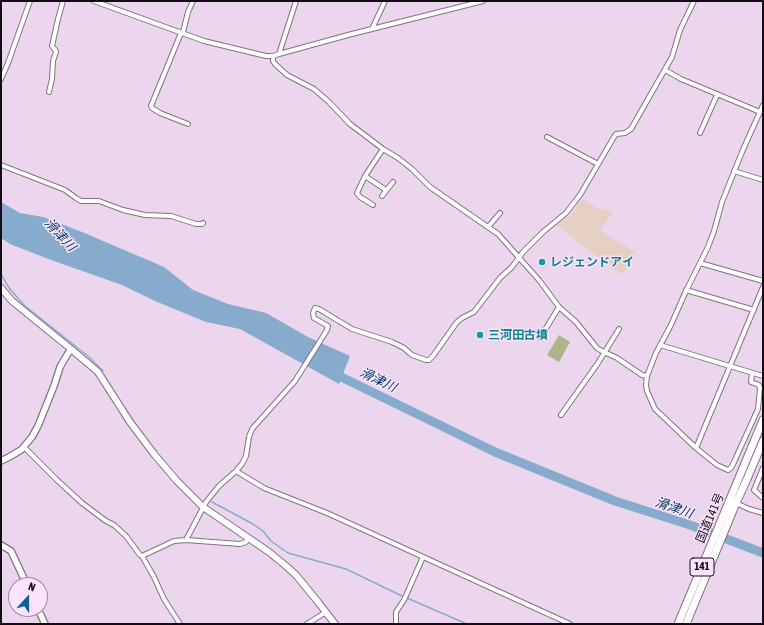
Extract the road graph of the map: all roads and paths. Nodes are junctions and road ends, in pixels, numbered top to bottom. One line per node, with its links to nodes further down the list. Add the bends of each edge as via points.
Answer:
1 (30, 1): 14 (street)
2 (63, 1): 15 (street, via 52,46 56,52)
3 (94, 1): 10 (street)
4 (193, 1): 10 (street)
5 (296, 1): 11 (street)
6 (385, 1): 9 (street)
7 (483, 1): 9 (street)
8 (694, 1): 13 (street)
9 (372, 29): 11 (street)
10 (181, 33): 12 (street, via 204,41); 19 (street, via 151,106 160,113)
11 (279, 54): 12 (street)
12 (273, 56): 22 (street, via 273,61 283,72 314,89 350,124)
13 (665, 70): 16 (street); 23 (street, via 631,129 616,134)
14 (1, 79)
15 (49, 92)
16 (717, 95): 18 (street); 20 (street)
17 (763, 105): 18 (street)
18 (760, 112): 25 (street)
19 (188, 124)
20 (700, 133)
21 (547, 137): 23 (street)
22 (384, 149): 26 (street); 34 (street, via 412,169 430,187)
23 (598, 164): 35 (street, via 566,213)
24 (1, 165): 33 (street, via 65,190 82,200 96,201 145,215 171,216 196,224)
25 (734, 171): 27 (street); 36 (street, via 714,231)
26 (365, 176): 29 (street); 31 (street, via 357,193)
27 (763, 180)
28 (393, 182): 29 (street)
29 (386, 190): 30 (street)
30 (382, 196)
31 (373, 205)
32 (500, 213): 34 (street)
33 (203, 223)
34 (488, 227): 35 (street)
35 (519, 257): 41 (street); 59 (street, via 474,312 457,322 429,360 412,355 392,342 352,329 315,308 314,318 328,326 327,330 295,381 250,432 244,460)
36 (700, 263): 37 (street); 40 (street)
37 (763, 281)
38 (763, 287): 42 (street)
39 (1, 288): 46 (main road, via 12,301)
40 (686, 290): 42 (street); 45 (street)
41 (559, 307): 44 (street); 47 (street, via 576,322 597,348)
42 (754, 310): 48 (street)
43 (620, 329): 47 (street)
44 (540, 338)
45 (660, 345): 48 (street); 50 (street)
46 (71, 349): 55 (street, via 60,367 38,426); 62 (main road, via 98,372 154,454 177,482)
47 (605, 353): 50 (street); 52 (street)
48 (730, 367): 49 (street); 56 (street)
49 (752, 373): 51 (street); 56 (street, via 751,382 760,388 759,405 731,468 728,470 717,464)
50 (647, 376): 56 (street, via 647,391 655,409)
51 (763, 376)
52 (561, 415)
53 (763, 420): 63 (highway, 国道141号 / 141)
54 (763, 441): 61 (highway, 国道141号 / 141)
55 (24, 448): 57 (street); 68 (street, via 82,503 117,527)
56 (696, 448)
57 (1, 461)
58 (763, 468): 60 (street, via 754,490)
59 (236, 471): 62 (street, via 219,486); 69 (street, via 264,488 327,513)
60 (763, 498)
61 (736, 503): 63 (highway, 国道141号 / 141); 64 (street)
62 (203, 507): 65 (main road); 66 (street)
63 (729, 510): 77 (highway, 国道141号 / 141); 78 (highway, 国道141号 / 141)
64 (763, 513)
65 (248, 538): 66 (street, via 240,544); 71 (main road, via 296,575)
66 (186, 540): 68 (street, via 174,542)
67 (1, 545): 70 (street, via 11,551)
68 (142, 556): 72 (street)
69 (423, 557): 75 (street, via 396,612); 76 (street)
70 (23, 577)
71 (326, 612): 73 (street); 74 (main road)
72 (180, 624)
73 (307, 624)
74 (335, 624)
75 (396, 624)
76 (570, 624)
77 (678, 624)
78 (686, 624)

